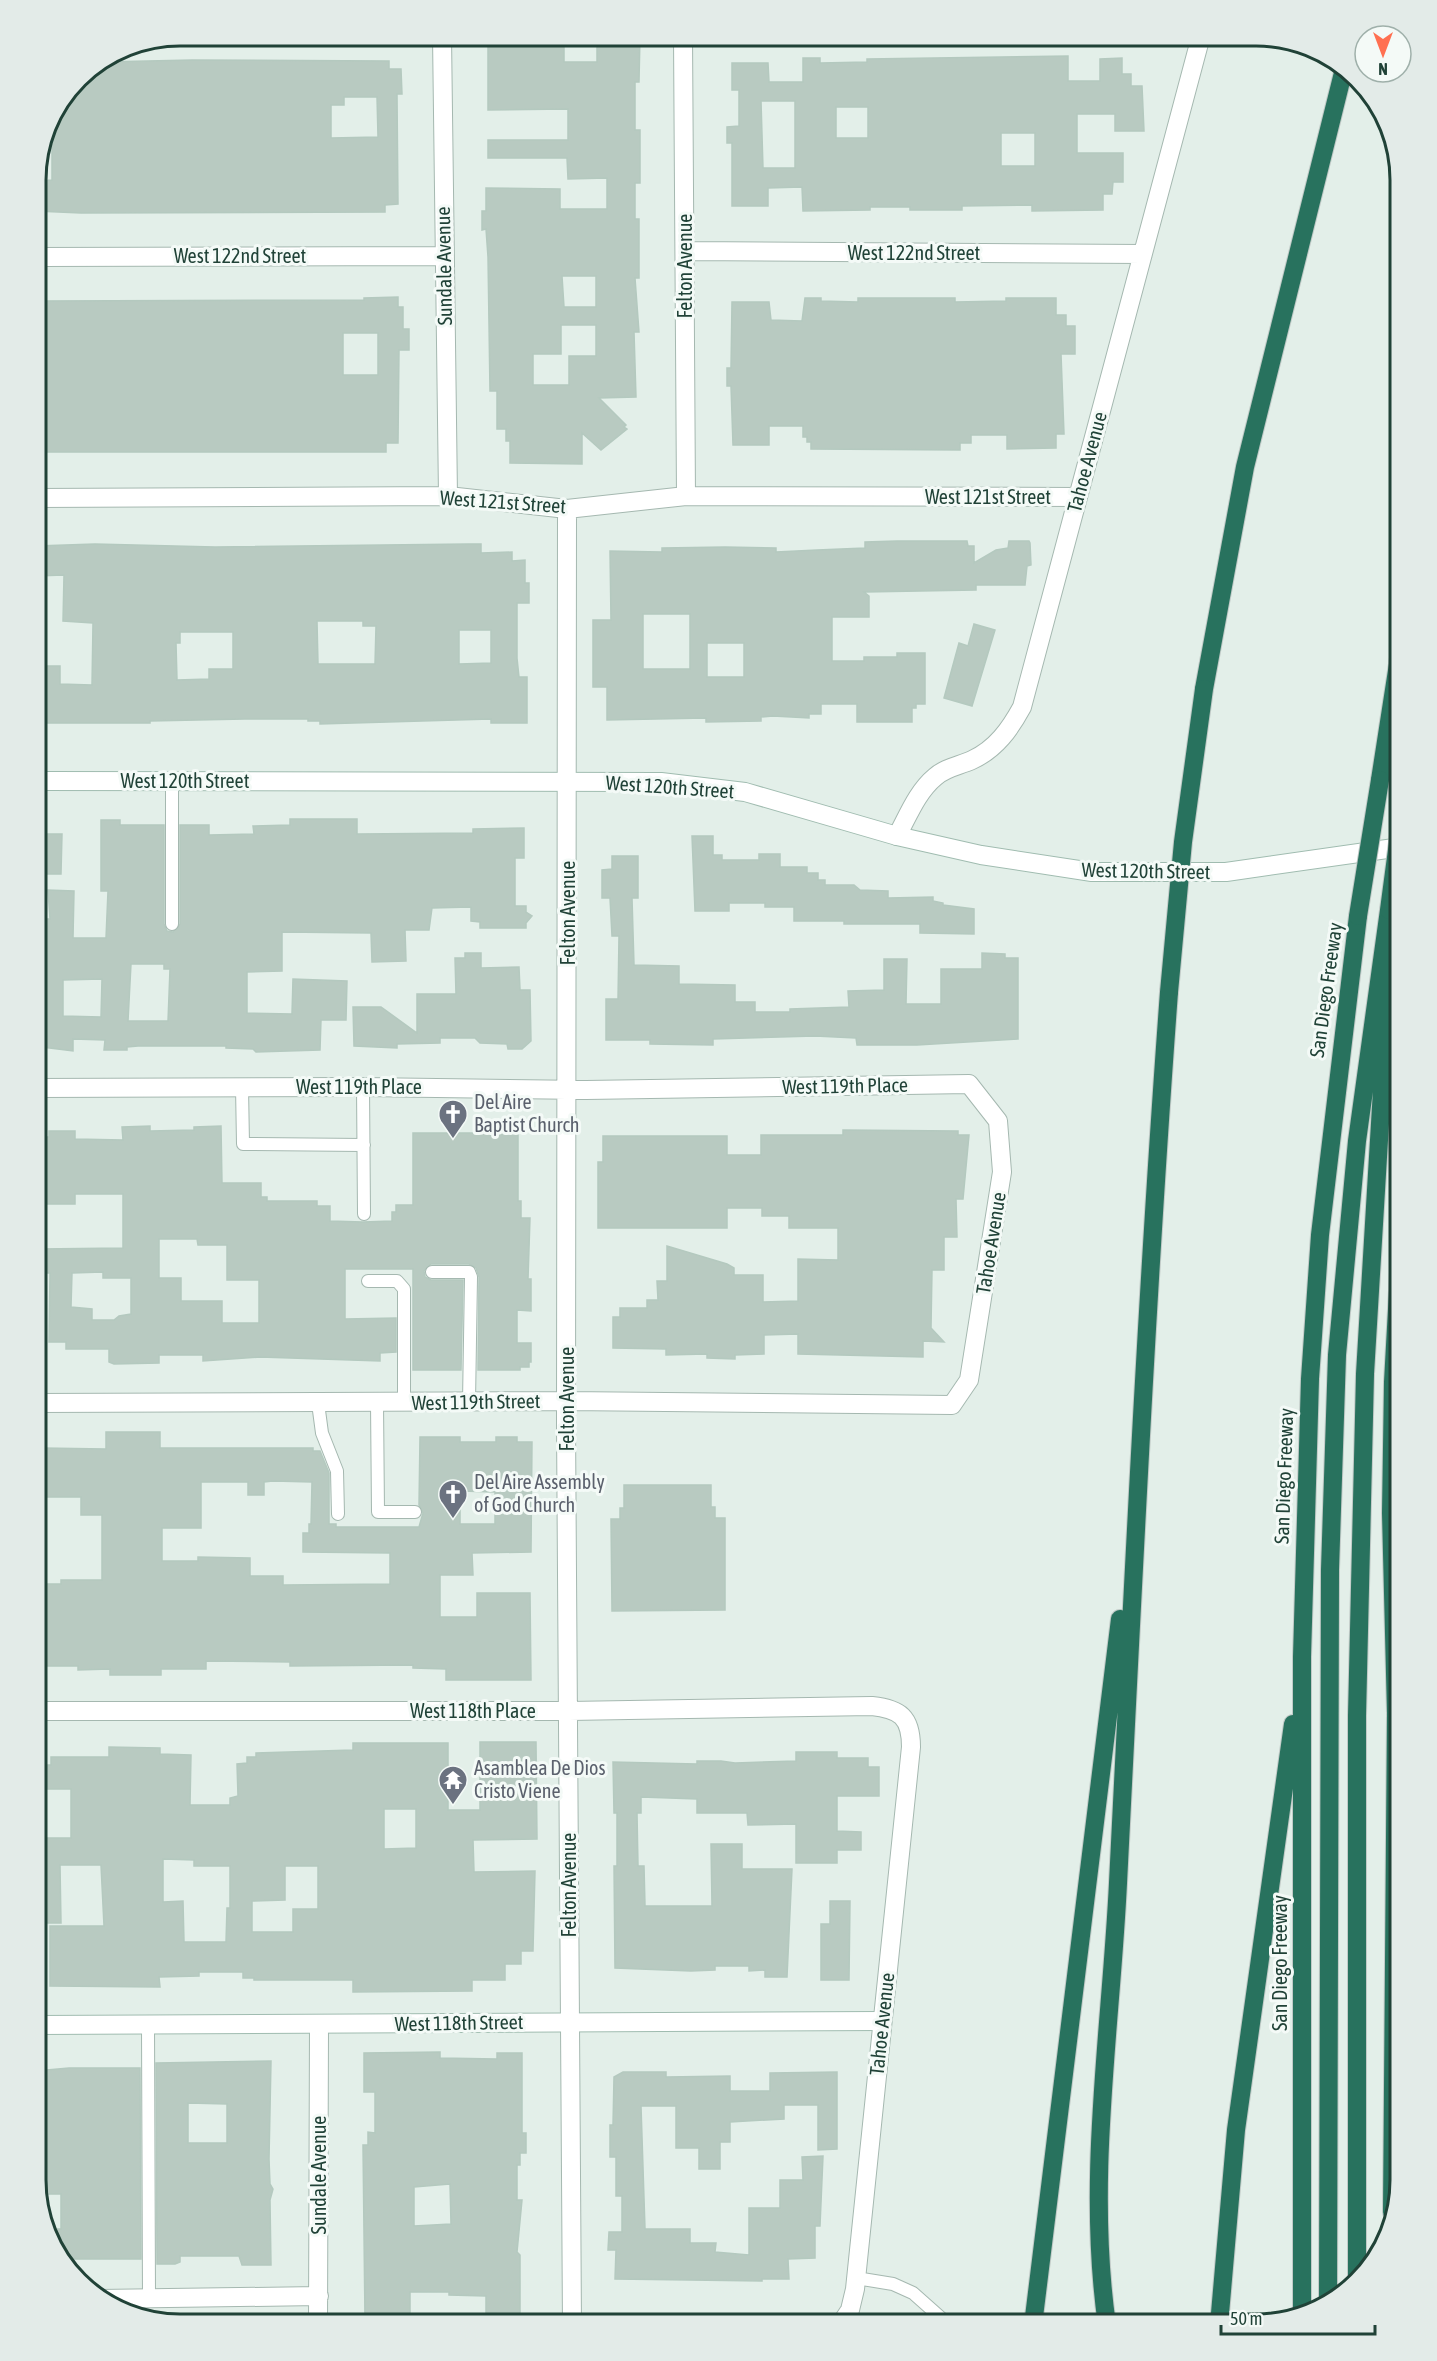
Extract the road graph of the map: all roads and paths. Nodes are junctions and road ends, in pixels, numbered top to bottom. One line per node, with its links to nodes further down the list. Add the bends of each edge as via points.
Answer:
1 (442, 47): 7 (street, Sundale Avenue)
2 (683, 47): 5 (street, Felton Avenue)
3 (1198, 47): 6 (street, Tahoe Avenue)
4 (1342, 78): 39 (highway, bridge, via 1245,467 1204,689 1183,842 1169,992)
5 (685, 251): 6 (street, West 122nd Street); 10 (street, Felton Avenue)
6 (1143, 254): 11 (street, Tahoe Avenue)
7 (444, 256): 8 (street, West 122nd Street); 9 (street, Sundale Avenue)
8 (47, 257)
9 (448, 496): 12 (street, West 121st Street); 13 (street, West 121st Street)
10 (686, 496): 11 (street, West 121st Street); 13 (street, West 121st Street)
11 (1078, 497): 18 (street, Tahoe Avenue, via 1022,707 1010,730 994,747 934,778)
12 (47, 498)
13 (567, 508): 17 (street, Felton Avenue)
14 (1390, 716): 42 (highway, San Diego Freeway, bridge, via 1358,916 1320,1235 1310,1379)
15 (47, 781): 16 (street, West 120th Street)
16 (172, 781): 17 (street, West 120th Street); 21 (lane)
17 (568, 781): 18 (street, West 120th Street, via 661,782 745,792); 27 (street, Felton Avenue)
18 (897, 836): 19 (street, West 120th Street, via 981,855 1092,872 1226,872)
19 (1390, 849)
20 (1390, 902): 53 (highway, bridge, via 1357,1141 1337,1355 1329,1570)
21 (172, 924)
22 (1390, 1004): 51 (highway, via 1365,1374 1357,1716)
23 (969, 1084): 27 (street, West 119th Place); 38 (street, Tahoe Avenue, via 998,1121 1002,1172 969,1380)
24 (242, 1087): 25 (street, West 119th Place); 26 (street, West 119th Place); 28 (lane, via 243,1143)
25 (363, 1087): 27 (street, West 119th Place); 28 (lane)
26 (47, 1088)
27 (568, 1090): 32 (street, Felton Avenue)
28 (364, 1144): 29 (lane)
29 (364, 1214)
30 (432, 1272): 33 (lane, via 469,1272 471,1277)
31 (368, 1281): 37 (lane, via 397,1281 404,1289)
32 (567, 1401): 33 (street, West 119th Street); 38 (street, West 119th Street); 44 (street, Felton Avenue)
33 (470, 1402): 37 (street, West 119th Street)
34 (46, 1403): 35 (street, West 119th Street)
35 (318, 1403): 36 (street, West 119th Street); 41 (lane, via 322,1433 337,1471)
36 (377, 1403): 37 (street, West 119th Street); 40 (lane, via 378,1512)
37 (404, 1403)
38 (952, 1405)
39 (1137, 1483): 62 (highway); 63 (highway, via 1118,1889 1099,2180)
40 (415, 1512)
41 (338, 1514)
42 (1302, 1657): 57 (highway, San Diego Freeway); 64 (highway, via 1236,2130)
43 (46, 1711): 44 (street, West 118th Place)
44 (569, 1711): 45 (street, West 118th Place, via 872,1706 891,1708); 46 (street, Felton Avenue)
45 (906, 1720): 47 (street, Tahoe Avenue, via 911,1730 911,1747)
46 (569, 2021): 47 (street, West 118th Street); 50 (street, West 118th Street); 59 (street, Felton Avenue)
47 (882, 2021): 52 (street, Tahoe Avenue)
48 (46, 2025): 49 (street, West 118th Street)
49 (148, 2025): 50 (street, West 118th Street); 55 (lane)
50 (318, 2025): 54 (street, Sundale Avenue)
51 (1357, 2269)
52 (856, 2278): 60 (street, Tahoe Avenue); 61 (lane, via 893,2284 913,2293)
53 (1328, 2294)
54 (318, 2296): 55 (street); 58 (street, Sundale Avenue)
55 (149, 2298): 56 (street)
56 (117, 2299)
57 (1302, 2306)
58 (318, 2314)
59 (572, 2314)
60 (847, 2314)
61 (936, 2314)
62 (1034, 2314)
63 (1106, 2314)
64 (1220, 2314)

